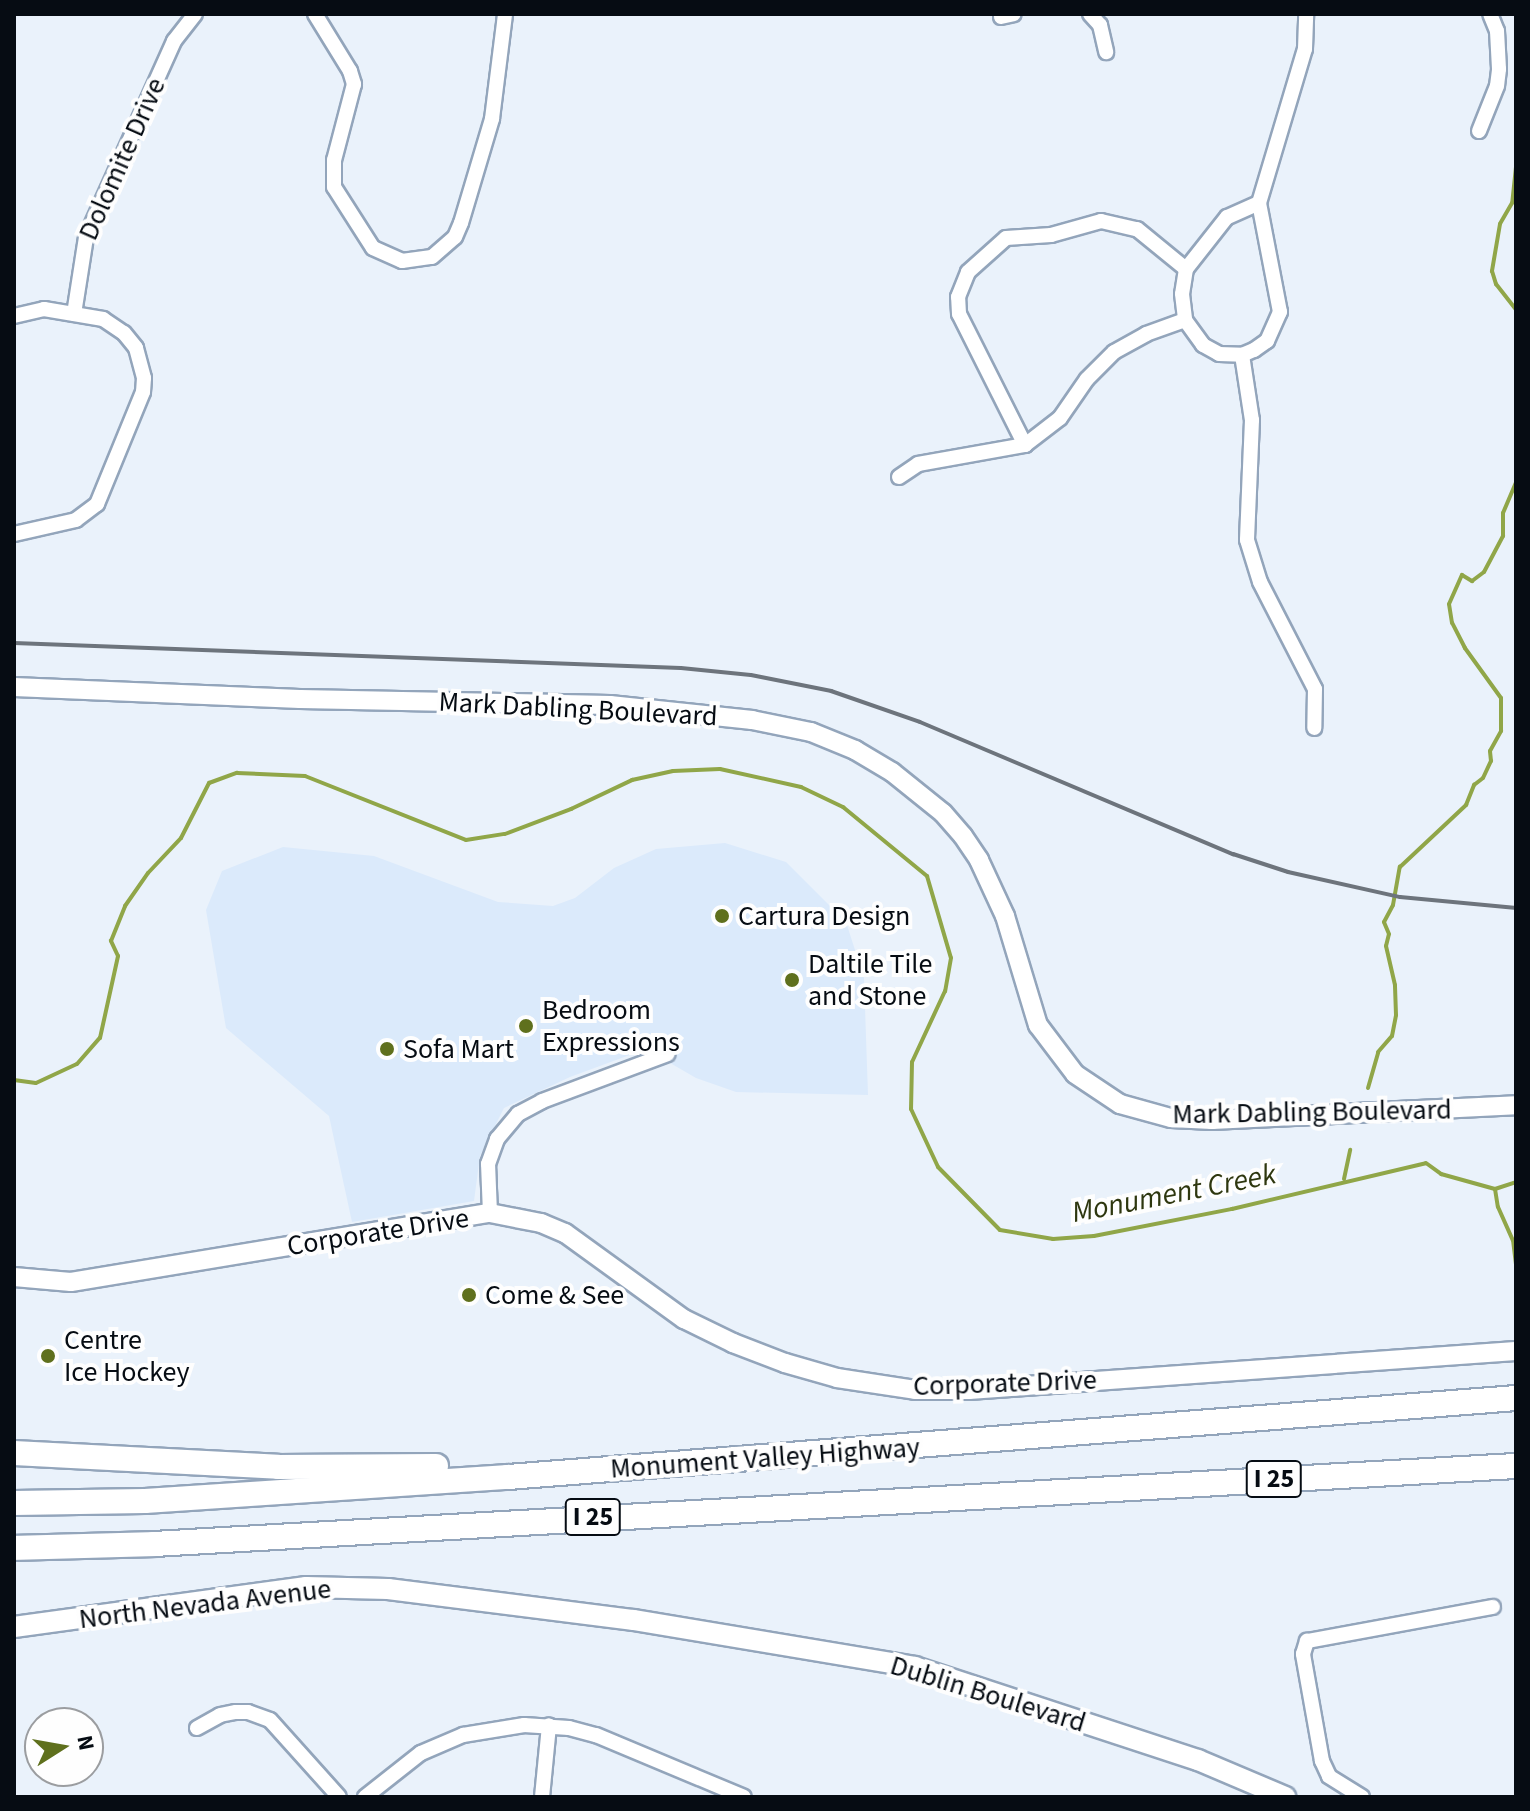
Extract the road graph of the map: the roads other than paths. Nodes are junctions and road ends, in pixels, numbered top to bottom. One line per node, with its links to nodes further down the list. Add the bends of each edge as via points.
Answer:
1 (195, 14): 11 (street, Dolomite Drive, via 174,41 86,237)
2 (315, 14): 3 (street, via 354,84 334,160 334,187 373,248 402,261 432,257 455,237 461,223 492,119)
3 (505, 14)
4 (1090, 14): 7 (street, via 1100,25)
5 (1306, 14): 9 (street, via 1305,49)
6 (1490, 14): 8 (street, via 1497,31 1499,69)
7 (1106, 52)
8 (1479, 131)
9 (1259, 203): 10 (street, via 1227,217); 14 (street, via 1280,312 1267,341)
10 (1186, 269): 13 (street); 15 (street, via 1137,229 1101,221 1051,235 1006,238 968,272 958,297 959,314)
11 (74, 314): 12 (street, via 44,309); 17 (street, via 103,319 124,333 142,364 143,392 97,504 76,520)
12 (14, 316)
13 (1185, 320): 14 (street, via 1203,345 1219,354); 15 (street, via 1114,352 1060,418)
14 (1242, 355): 19 (street, via 1252,420 1247,540 1260,582 1315,689)
15 (1025, 445): 16 (street, via 918,464)
16 (899, 477)
17 (14, 534)
18 (14, 687): 21 (street, Mark Dabling Boulevard, via 610,705 752,720 811,732 892,772 963,836 1005,916 1038,1025 1075,1074 1120,1104 1171,1118 1212,1120)
19 (1314, 728)
20 (668, 1054): 22 (street, via 518,1114 497,1139 488,1164)
21 (1516, 1105)
22 (490, 1213): 23 (street, Corporate Drive, via 71,1282); 24 (street, Corporate Drive, via 565,1233 684,1319 733,1343 837,1378 915,1390)
23 (14, 1277)
24 (1511, 1351)
25 (1513, 1398): 28 (highway, Monument Valley Highway / I 25)
26 (14, 1453): 28 (highway, via 278,1467 563,1460)
27 (1516, 1466): 30 (highway, Monument Valley Highway / I 25)
28 (642, 1467): 29 (highway, Monument Valley Highway / I 25, via 145,1501)
29 (14, 1503)
30 (154, 1544): 31 (highway, Monument Valley Highway / I 25); 32 (highway)
31 (14, 1548)
32 (14, 1558)
33 (1493, 1607): 43 (street, via 1307,1641 1303,1654 1322,1761 1329,1776)
34 (634, 1620): 35 (main road, North Nevada Avenue, via 388,1589 306,1587); 42 (main road, Dublin Boulevard, via 915,1667 1198,1760)
35 (14, 1627)
36 (549, 1725): 39 (street, via 463,1735 421,1753); 40 (street); 41 (street, via 596,1735)
37 (197, 1728): 38 (street, via 236,1712 270,1720)
38 (339, 1797)
39 (365, 1797)
40 (542, 1797)
41 (744, 1797)
42 (1285, 1797)
43 (1362, 1797)

